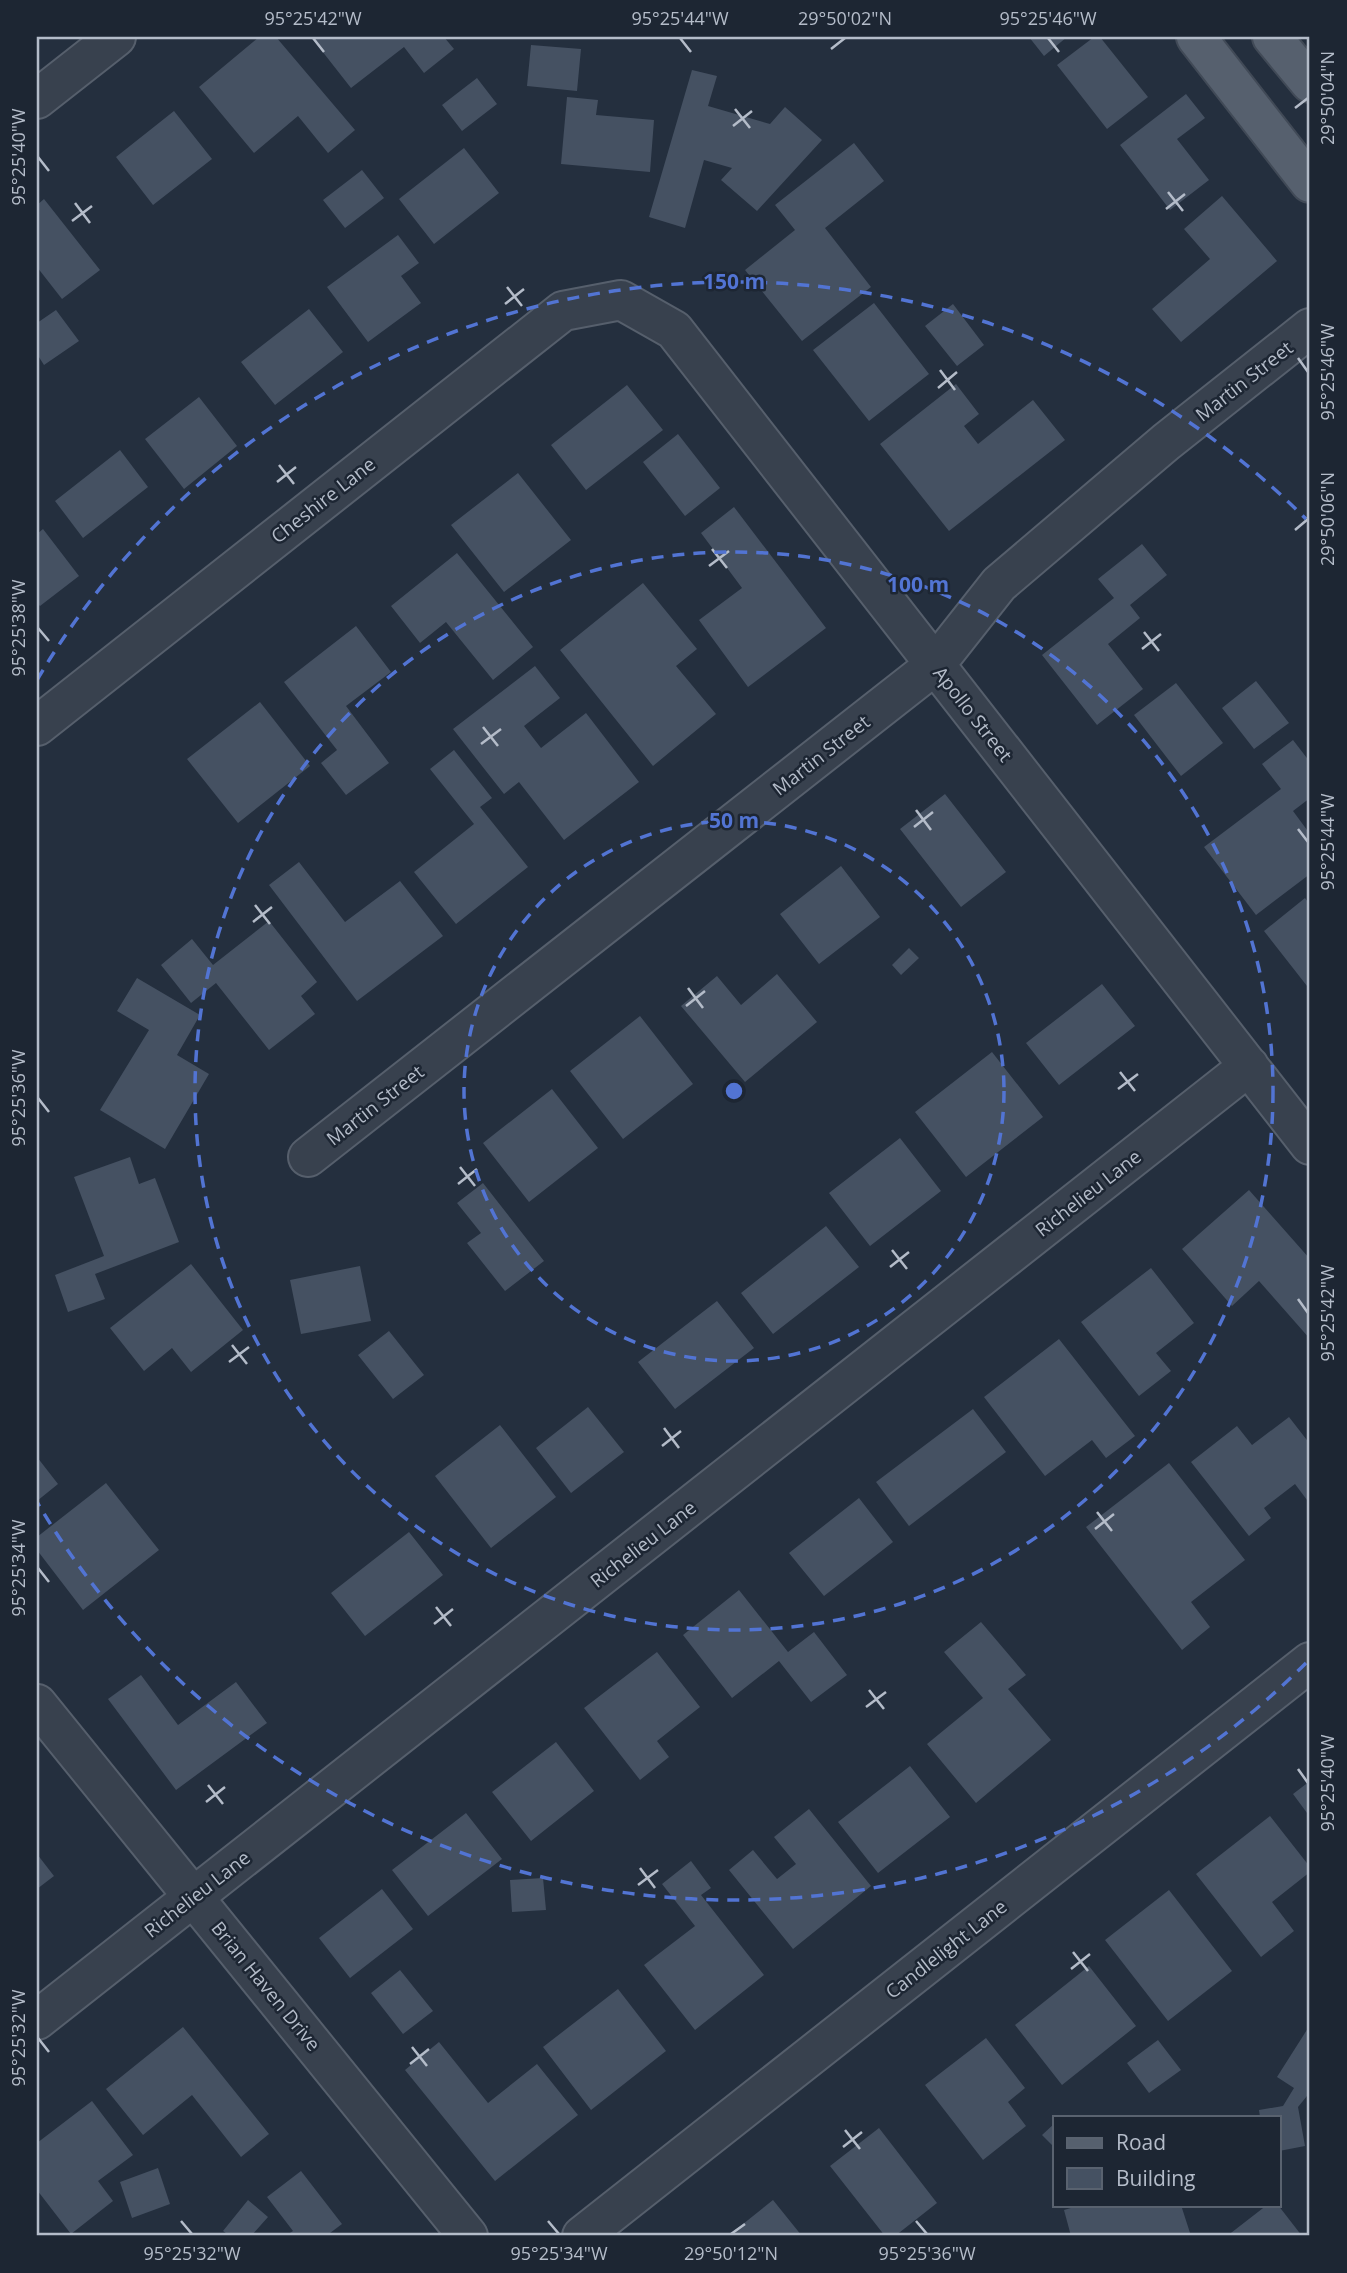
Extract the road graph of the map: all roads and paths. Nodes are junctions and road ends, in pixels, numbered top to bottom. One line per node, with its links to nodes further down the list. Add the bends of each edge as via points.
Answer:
1 (116, 37): 5 (street)
2 (1196, 37): 6 (main road)
3 (1272, 37): 4 (main road)
4 (1310, 83)
5 (37, 99)
6 (1310, 183)
7 (621, 300): 9 (street, Apollo Street, via 674,330); 10 (street, Cheshire Lane, via 563,311)
8 (1310, 328): 9 (street, Martin Street, via 1166,442 999,584)
9 (935, 665): 11 (street, Apollo Street); 13 (street, Martin Street)
10 (37, 726)
11 (1249, 1066): 12 (street, Apollo Street); 16 (street, Richelieu Lane)
12 (1310, 1145)
13 (308, 1157)
14 (1310, 1662): 19 (street, Candlelight Lane)
15 (37, 1704): 16 (street, Brian Haven Drive)
16 (194, 1897): 17 (street, Richelieu Lane); 18 (street, Brian Haven Drive)
17 (37, 2020)
18 (468, 2236)
19 (582, 2236)

